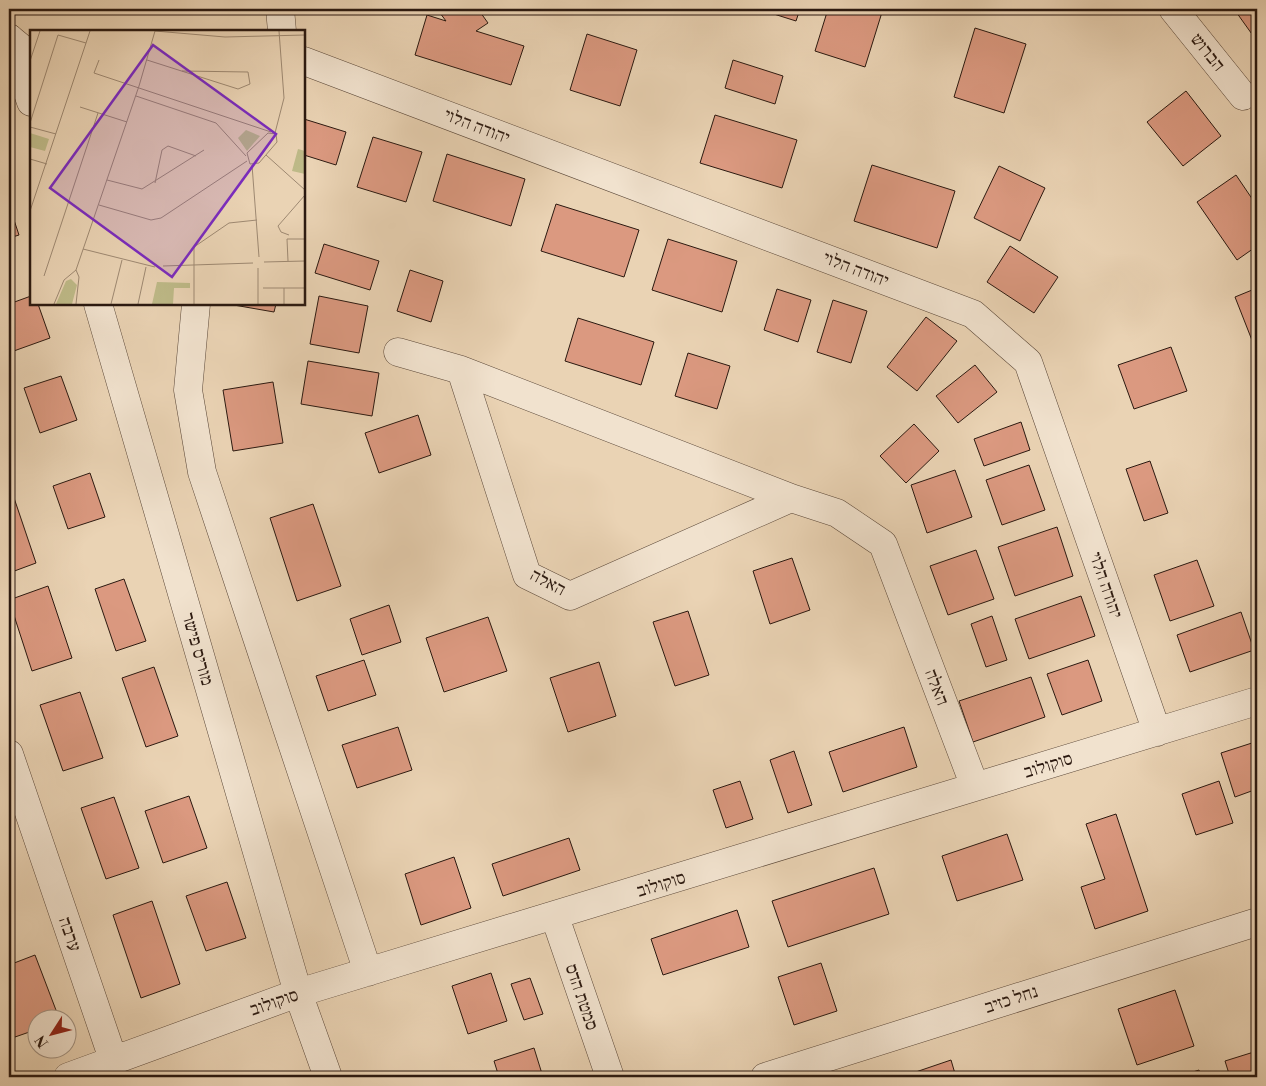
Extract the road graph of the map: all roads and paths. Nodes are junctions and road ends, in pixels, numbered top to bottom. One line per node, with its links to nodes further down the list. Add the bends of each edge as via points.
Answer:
1 (280, 9): 3 (street)
2 (1173, 9): 7 (street, הברוש)
3 (282, 30)
4 (9, 38): 5 (street); 8 (street)
5 (30, 52)
6 (305, 61): 15 (street, יהודה הלוי, via 973,314 1028,362)
7 (1243, 96)
8 (30, 99)
9 (98, 305): 23 (street, מוריס פישר)
10 (196, 305): 22 (street, via 188,390 202,472)
11 (398, 352): 12 (street, האלה)
12 (461, 370): 13 (street, האלה); 13 (street, האלה, via 527,575 570,596)
13 (791, 498): 18 (street, האלה, via 837,513 883,544)
14 (1257, 701): 15 (street, סוקולוב)
15 (1156, 732): 18 (street, סוקולוב)
16 (9, 754): 19 (street, ערבה)
17 (9, 783): 19 (street, ערבה)
18 (975, 787): 20 (street, סוקולוב)
19 (27, 809): 24 (street, ערבה)
20 (555, 916): 22 (street, סוקולוב); 27 (street, סמטת הדס)
21 (1257, 922): 28 (street, נחל כזיב)
22 (368, 972): 23 (street, סוקולוב)
23 (298, 993): 24 (street, סוקולוב); 26 (street, מוריס פישר)
24 (113, 1060): 25 (street, סוקולוב)
25 (68, 1077)
26 (328, 1077)
27 (610, 1077)
28 (765, 1077)

